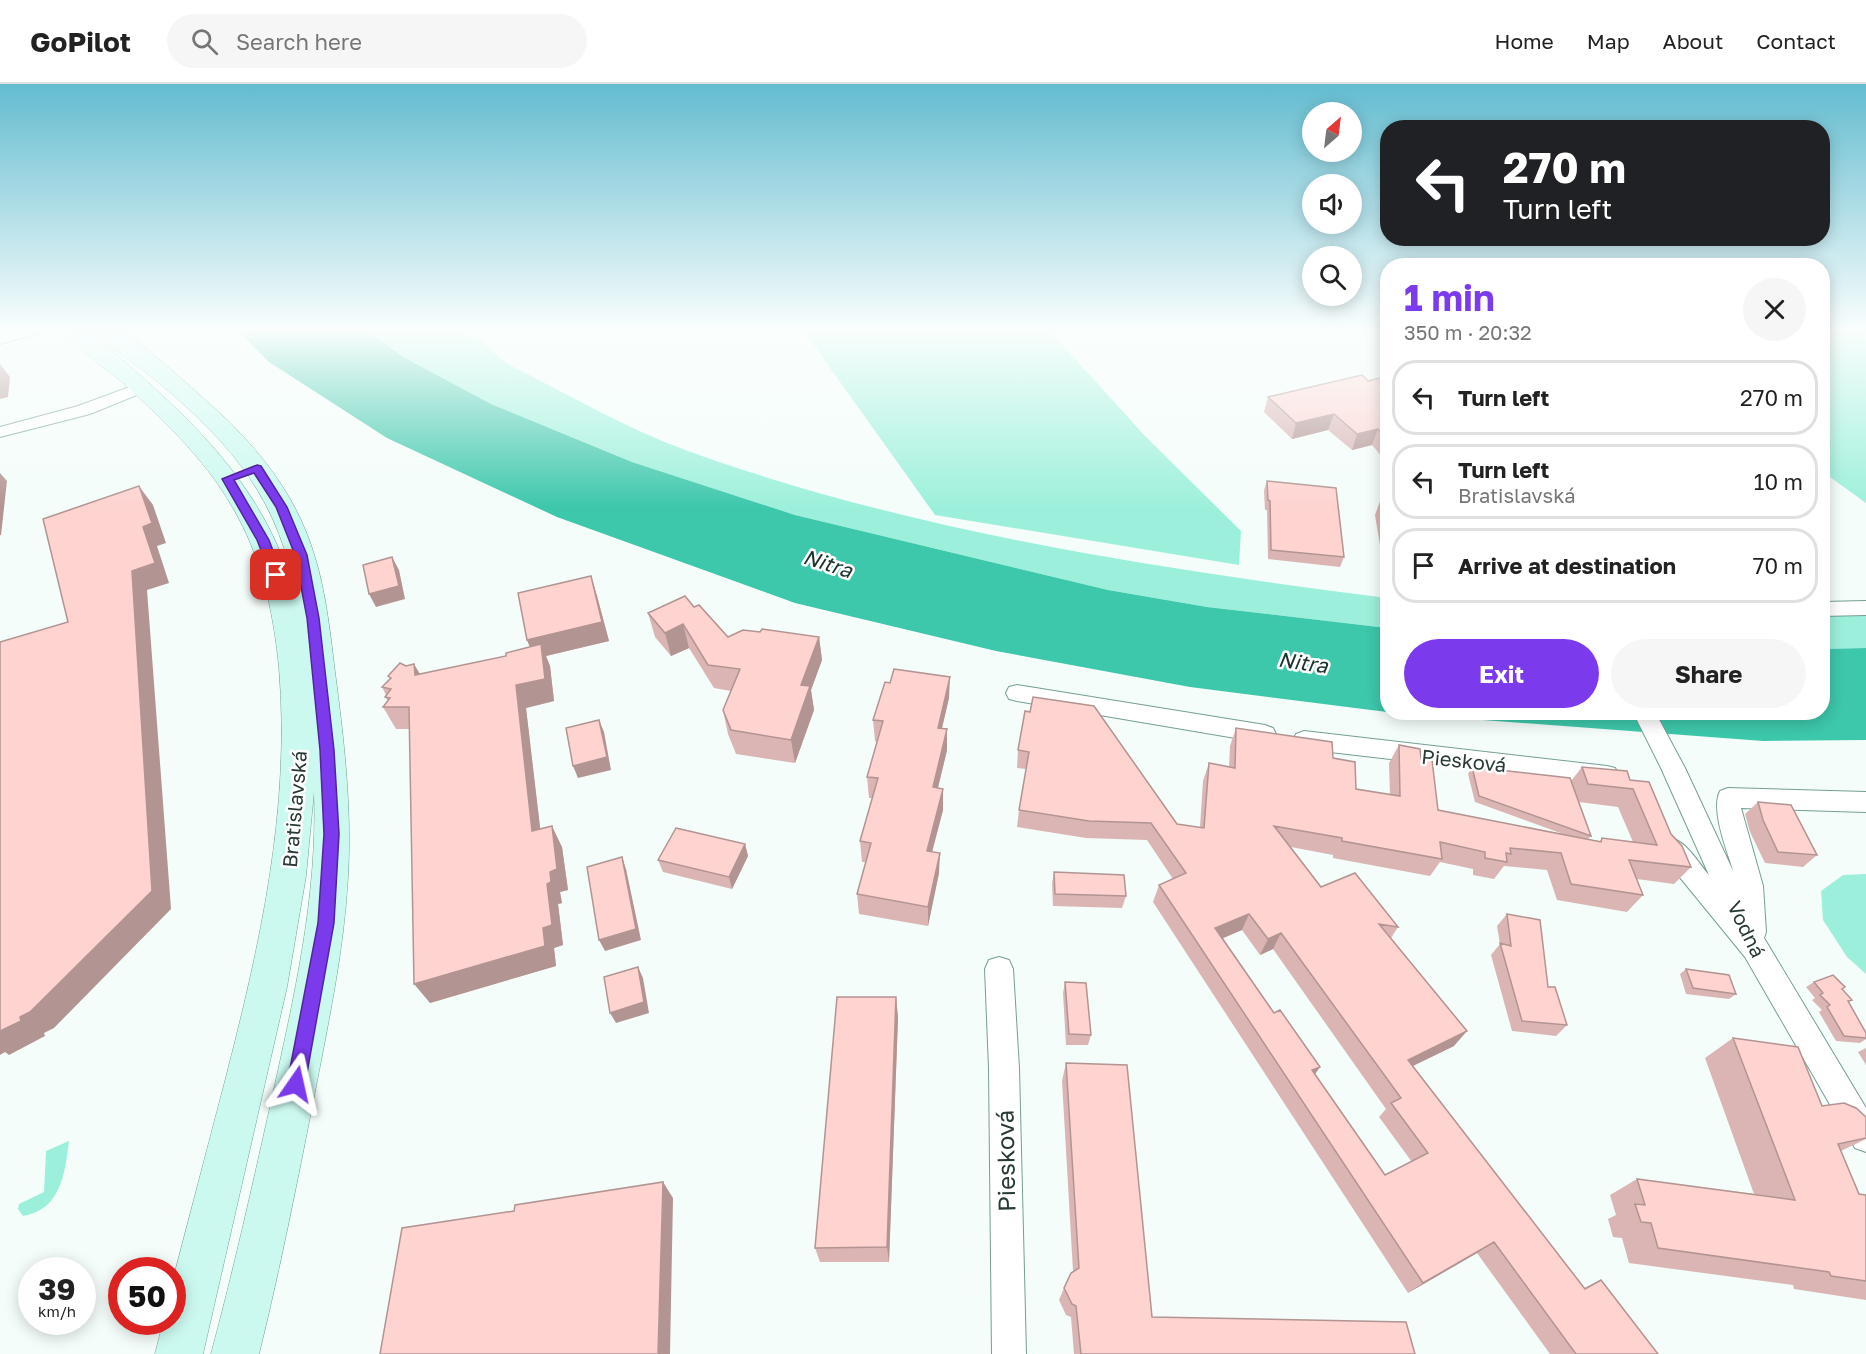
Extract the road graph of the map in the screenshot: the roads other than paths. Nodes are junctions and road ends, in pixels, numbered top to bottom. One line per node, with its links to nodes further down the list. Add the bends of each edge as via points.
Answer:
1 (124, 389): 4 (street, via 84,410)
2 (157, 389): 5 (main road, Bratislavská, via 183,425)
3 (182, 389): 5 (main road, Bratislavská, via 224,428)
4 (0, 432)
5 (242, 474): 13 (main road, Bratislavská, via 251,517 273,566 283,601 298,698 300,758 295,838); 16 (main road, Bratislavská, via 281,507 301,555 313,618 328,762 331,834 326,923)
6 (1830, 609): 7 (street)
7 (1866, 609)
8 (1017, 693): 10 (street, Piesková, via 1254,733 1616,776)
9 (1648, 720): 14 (street, Vodná)
10 (1626, 781)
11 (1866, 802): 14 (street, via 1728,798 1750,886)
12 (1658, 822): 14 (street, via 1666,843)
13 (285, 902): 16 (main road, via 306,928 274,1113); 18 (main road, Bratislavská, via 268,987)
14 (1755, 948): 17 (street, Vodná)
15 (999, 969): 20 (street, Piesková)
16 (286, 1130): 19 (main road, Bratislavská, via 255,1282)
17 (1866, 1137)
18 (178, 1354)
19 (235, 1354)
20 (1009, 1354)

